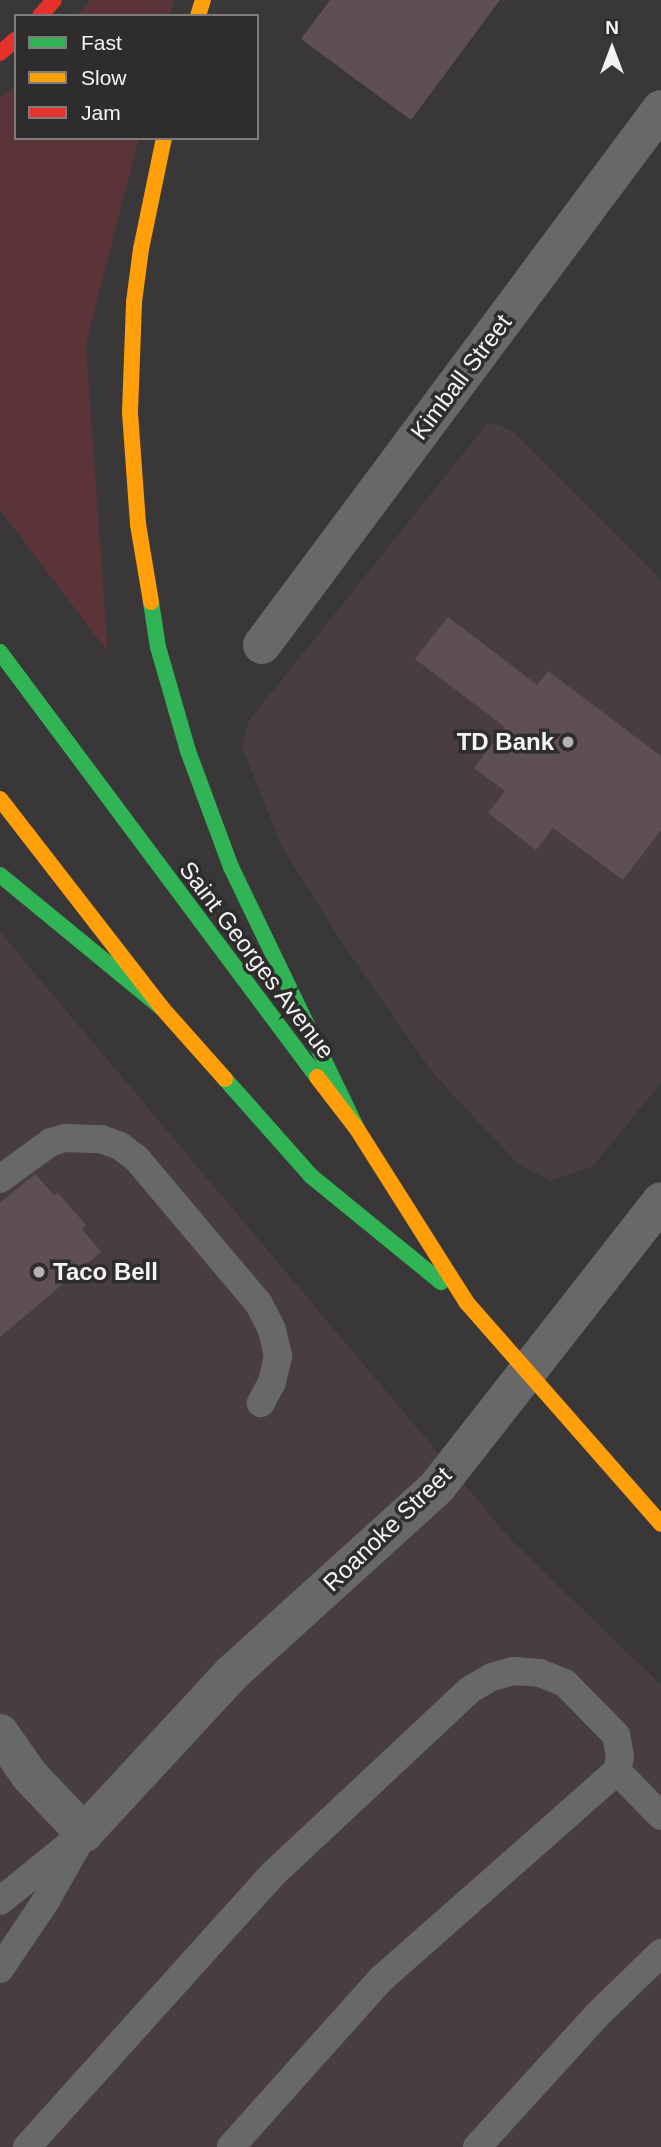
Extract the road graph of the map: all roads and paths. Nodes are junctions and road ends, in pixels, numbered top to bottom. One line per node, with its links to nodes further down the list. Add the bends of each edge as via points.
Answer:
1 (54, 0): 2 (main road)
2 (42, 14)
3 (14, 41): 4 (main road)
4 (0, 53)
5 (661, 109): 7 (street, Kimball Street)
6 (164, 140): 12 (main road, via 139,262 130,412 138,524 158,647 188,751 231,867)
7 (261, 645)
8 (0, 652): 12 (main road, Saint Georges Avenue)
9 (0, 799): 11 (main road, Saint Georges Avenue)
10 (0, 875): 11 (main road)
11 (162, 1008): 15 (main road, Saint Georges Avenue, via 311,1176)
12 (358, 1129): 15 (main road, Saint Georges Avenue)
13 (0, 1179): 17 (lane, via 51,1142 65,1138 101,1139 137,1159 259,1304 278,1356)
14 (661, 1200): 16 (street, Roanoke Street)
15 (467, 1303): 16 (main road, Saint Georges Avenue)
16 (527, 1372): 18 (main road, Saint Georges Avenue); 22 (street, Roanoke Street, via 437,1487 231,1674)
17 (261, 1403)
18 (661, 1524)
19 (0, 1734): 22 (street, via 30,1776)
20 (617, 1771): 21 (lane); 26 (lane, via 616,1735 565,1683 540,1673 513,1671 471,1689 272,1874); 27 (lane, via 381,1979)
21 (661, 1816)
22 (84, 1833): 23 (lane); 25 (lane, via 46,1902)
23 (0, 1901)
24 (661, 1953): 28 (lane, via 596,2016)
25 (0, 1969)
26 (27, 2147)
27 (231, 2147)
28 (477, 2147)

